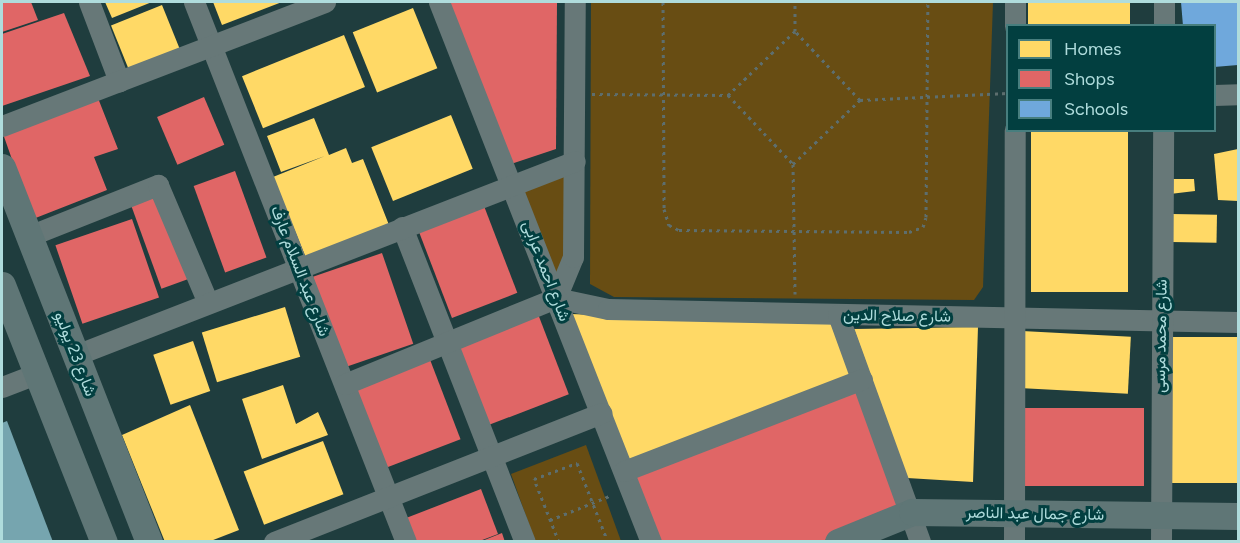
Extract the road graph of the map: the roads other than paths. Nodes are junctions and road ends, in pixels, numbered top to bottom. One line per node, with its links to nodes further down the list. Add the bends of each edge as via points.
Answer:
1 (89, 2): 11 (street)
2 (194, 2): 10 (street, شارع عبد السلام عارف)
3 (321, 2): 10 (street)
4 (439, 2): 19 (street, شارع احمد عرابى)
5 (575, 2): 17 (street)
6 (1015, 2): 8 (street)
7 (1164, 2): 9 (street)
8 (1015, 24)
9 (1164, 24)
10 (211, 45): 11 (street); 22 (street, شارع عبد السلام عارف)
11 (120, 81): 14 (street)
12 (1216, 94): 13 (street)
13 (1239, 94)
14 (2, 126)
15 (1015, 132): 27 (street)
16 (1163, 132): 28 (street, شارع محمد مرسى)
17 (575, 161): 19 (street); 24 (street, via 573,257)
18 (2, 167): 21 (main road, شارع 23 يوليو)
19 (511, 184): 20 (street); 24 (street, شارع احمد عرابى)
20 (402, 227): 22 (street); 30 (street)
21 (29, 237): 25 (street, via 158,186); 31 (main road, شارع 23 يوليو)
22 (299, 268): 25 (street); 34 (street, شارع عبد السلام عارف)
23 (2, 285): 32 (main road)
24 (556, 298): 26 (street, شارع صلاح الدين, via 608,309); 30 (street); 36 (street, شارع احمد عرابى)
25 (208, 303): 31 (street)
26 (838, 315): 27 (street, شارع صلاح الدين); 33 (street)
27 (1014, 318): 28 (street, شارع صلاح الدين); 42 (street)
28 (1162, 322): 29 (street, شارع صلاح الدين); 44 (street, شارع محمد مرسى)
29 (1239, 322)
30 (447, 343): 34 (street); 37 (street)
31 (76, 355): 38 (main road, شارع 23 يوليو)
32 (38, 373): 35 (street); 45 (main road)
33 (862, 379): 39 (street); 41 (street)
34 (345, 384): 40 (street, شارع عبد السلام عارف)
35 (2, 387)
36 (601, 413): 37 (street); 39 (street, شارع احمد عرابى)
37 (492, 456): 40 (street); 49 (street)
38 (117, 461): 45 (main road, via 103,458 93,467); 46 (main road, شارع 23 يوليو)
39 (627, 480): 50 (street, شارع احمد عرابى)
40 (389, 497): 47 (street); 48 (street, شارع عبد السلام عارف)
41 (912, 512): 42 (main road, شارع جمال عبد الناصر); 51 (main road, شارع جمال عبد الناصر); 52 (street)
42 (1014, 514): 44 (main road, شارع جمال عبد الناصر); 53 (street)
43 (1239, 516): 44 (main road, شارع جمال عبد الناصر)
44 (1160, 528)
45 (100, 531)
46 (149, 542)
47 (274, 542)
48 (406, 542)
49 (525, 542)
50 (651, 542)
51 (838, 542)
52 (920, 542)
53 (1014, 542)

